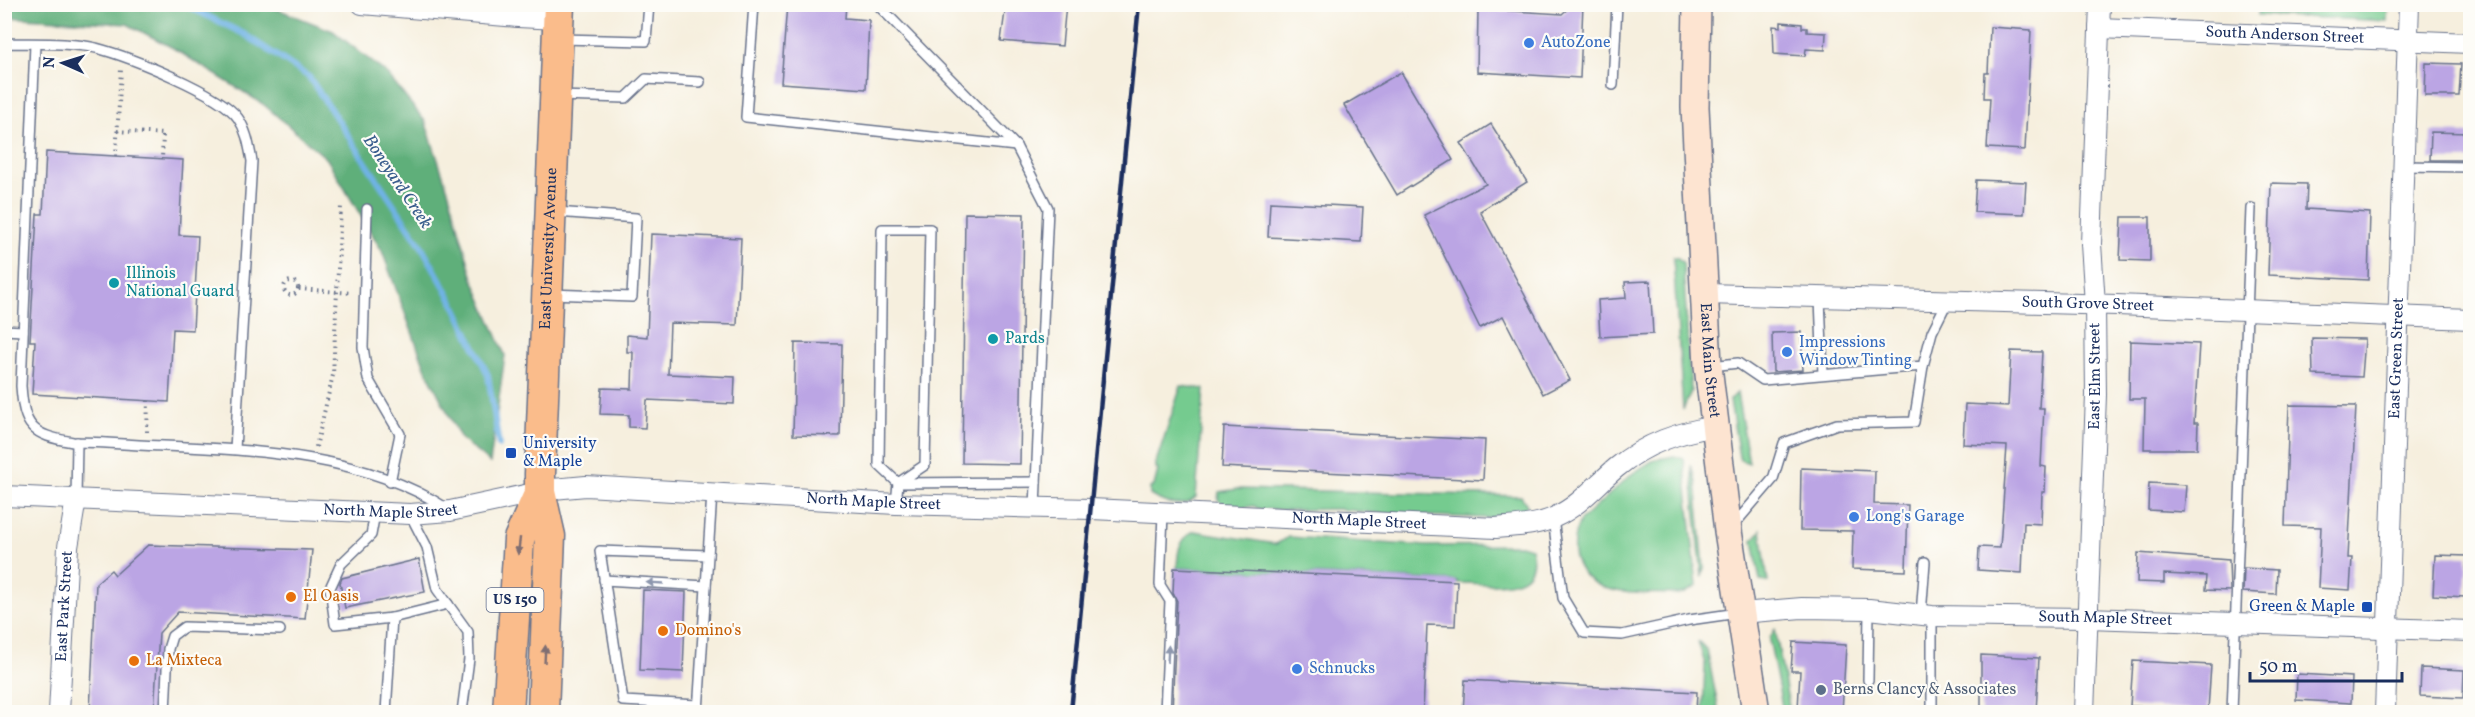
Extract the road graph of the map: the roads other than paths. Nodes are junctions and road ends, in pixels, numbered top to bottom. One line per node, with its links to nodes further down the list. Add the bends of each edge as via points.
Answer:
1 (362, 4): 9 (street)
2 (649, 4): 10 (lane, via 646,41)
3 (754, 4): 19 (lane, via 746,117)
4 (877, 4): 19 (lane)
5 (1617, 4): 17 (lane)
6 (1697, 4): 26 (main road, East Main Street, via 1695,107)
7 (2100, 4): 11 (street, East Elm Street)
8 (2409, 4): 12 (street, East Green Street)
9 (411, 6): 10 (street)
10 (558, 21): 18 (main road, East University Avenue / US 150)
11 (2098, 28): 12 (street, South Anderson Street); 29 (street, East Elm Street, via 2091,244)
12 (2408, 41): 14 (street, South Anderson Street); 20 (street, East Green Street)
13 (4, 43): 15 (lane)
14 (2470, 43)
15 (35, 44): 34 (lane); 40 (lane, via 94,48 157,70 219,101 237,117 246,132 252,161)
16 (700, 82): 18 (lane, via 646,79 626,98)
17 (1613, 85)
18 (555, 96): 24 (main road, East University Avenue / US 150)
19 (1016, 146): 42 (lane, via 1048,208)
20 (2403, 166): 21 (lane); 31 (street, East Green Street)
21 (2470, 167)
22 (2251, 208): 30 (lane)
23 (367, 209): 41 (lane, via 363,347 368,379 400,434)
24 (551, 212): 25 (main road, East University Avenue / US 150); 25 (lane, via 636,218 632,297)
25 (547, 293): 44 (main road, East University Avenue / US 150)
26 (1706, 294): 27 (street, South Grove Street); 35 (main road, East Main Street)
27 (1821, 298): 28 (street, South Grove Street); 37 (lane)
28 (1948, 300): 29 (street, South Grove Street); 36 (lane, via 1932,332)
29 (2095, 304): 30 (street, South Grove Street); 65 (street, East Elm Street, via 2096,395)
30 (2247, 309): 31 (street, South Grove Street); 66 (lane)
31 (2398, 317): 32 (street, South Grove Street); 67 (street, East Green Street)
32 (2470, 319)
33 (4, 330): 34 (lane)
34 (23, 331): 39 (lane, via 23,411 33,429 48,438)
35 (1708, 366): 37 (lane, via 1738,363 1763,380); 38 (main road, East Main Street)
36 (1923, 366): 37 (lane); 55 (lane, via 1914,422 1837,424 1784,443 1773,479)
37 (1822, 374)
38 (1717, 426): 54 (street, North Maple Street, via 1665,437 1643,449 1574,506); 55 (main road, East Main Street)
39 (77, 442): 40 (lane); 47 (lane)
40 (235, 449): 41 (lane, via 313,459)
41 (390, 482): 50 (lane, via 425,495)
42 (1036, 482): 43 (lane); 49 (lane)
43 (898, 483): 43 (lane, via 924,465 930,230 882,229 879,465); 48 (lane)
44 (540, 492): 45 (street, North Maple Street, via 586,486); 50 (street, North Maple Street); 76 (main road, East University Avenue / US 150, one-way to 76, via 519,539); 77 (main road, East University Avenue / US 150, one-way to 44, via 550,536)
45 (712, 493): 48 (street, North Maple Street); 56 (lane)
46 (4, 496): 47 (street, North Maple Street)
47 (76, 499): 51 (street, North Maple Street); 72 (street, East Park Street, via 68,547)
48 (896, 504): 49 (street, North Maple Street)
49 (1035, 507): 53 (street, North Maple Street)
50 (450, 512): 52 (street, North Maple Street)
51 (375, 513): 52 (street, North Maple Street); 64 (lane, via 371,535 341,564 330,588 335,624)
52 (410, 513): 60 (lane, via 427,547 436,589)
53 (1163, 514): 54 (street, North Maple Street, via 1496,528); 78 (lane, one-way to 53, via 1170,601 1160,585)
54 (1553, 518): 62 (lane, via 1563,598 1584,633 1622,635)
55 (1728, 531): 62 (main road, East Main Street)
56 (708, 555): 58 (lane, via 600,551); 59 (lane)
57 (1924, 562): 63 (lane)
58 (604, 580): 59 (lane, one-way to 58); 71 (lane, via 623,701)
59 (706, 586): 71 (lane)
60 (448, 604): 64 (lane); 75 (lane, via 468,632 469,659)
61 (1869, 609): 62 (street, South Maple Street, via 1802,608); 63 (street, South Maple Street); 70 (lane)
62 (1740, 613): 79 (main road, East Main Street)
63 (1927, 615): 65 (street, South Maple Street); 80 (lane)
64 (393, 618): 74 (lane)
65 (2087, 618): 66 (street, South Maple Street); 81 (street, East Elm Street)
66 (2235, 624): 67 (street, South Maple Street); 82 (lane)
67 (2388, 628): 69 (street, South Maple Street); 83 (street, East Green Street)
68 (280, 630): 73 (lane, via 183,627 172,636 168,649)
69 (2470, 631)
70 (1868, 680)
71 (698, 709)
72 (59, 712)
73 (165, 712)
74 (386, 712)
75 (462, 712)
76 (508, 712)
77 (543, 712)
78 (1165, 712)
79 (1756, 712)
80 (1932, 712)
81 (2084, 712)
82 (2232, 712)
83 (2385, 712)

